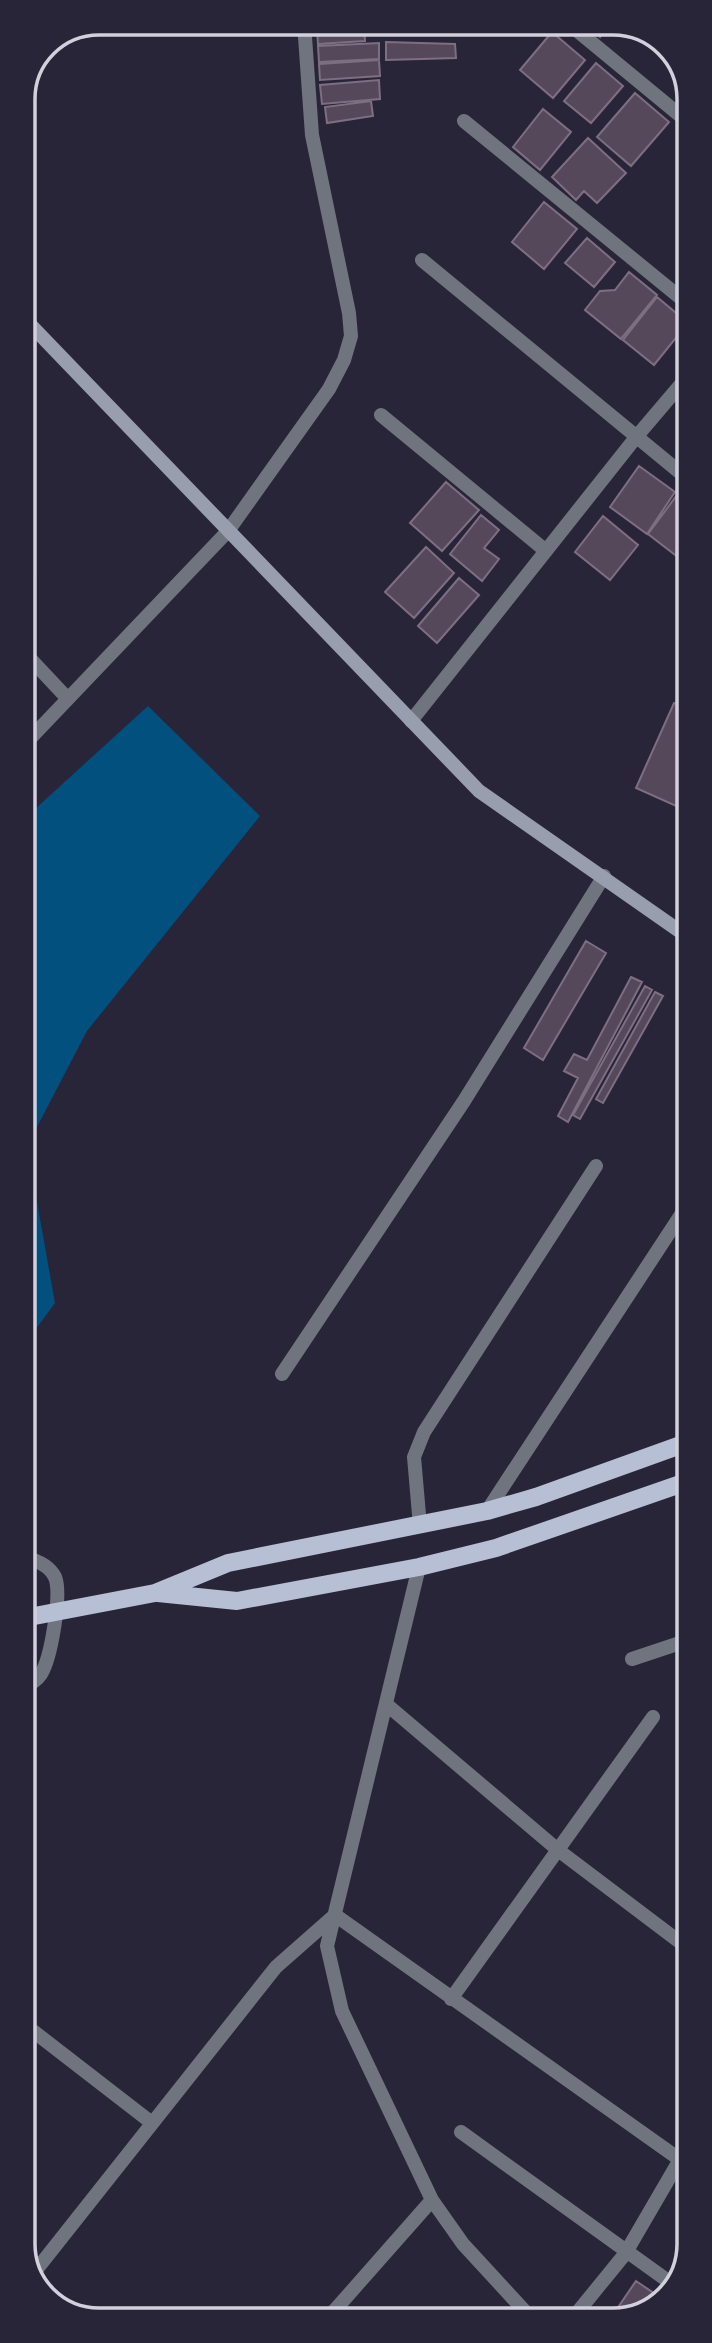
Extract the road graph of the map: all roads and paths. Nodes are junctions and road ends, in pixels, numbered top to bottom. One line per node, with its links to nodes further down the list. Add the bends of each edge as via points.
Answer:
1 (305, 35): 12 (street, via 312,135 351,336 329,389)
2 (583, 35): 3 (street)
3 (677, 113)
4 (464, 121): 6 (street)
5 (422, 260): 10 (street)
6 (677, 295)
7 (35, 330): 12 (main road)
8 (677, 389): 10 (street)
9 (381, 415): 13 (street)
10 (636, 436): 11 (street); 13 (street)
11 (677, 470)
12 (228, 531): 15 (street); 16 (main road)
13 (546, 551): 16 (street)
14 (35, 664): 15 (street)
15 (68, 699): 17 (street)
16 (411, 721): 18 (main road, via 479,791)
17 (35, 733)
18 (604, 876): 19 (main road); 22 (street, via 464,1101)
19 (677, 929)
20 (596, 1166): 26 (street, via 424,1432 414,1457)
21 (677, 1221): 25 (street)
22 (282, 1374)
23 (677, 1446): 25 (main road)
24 (677, 1485): 28 (main road, via 496,1548)
25 (487, 1511): 26 (main road)
26 (420, 1526): 29 (main road, via 228,1563)
27 (35, 1562): 30 (street, via 49,1568 56,1580)
28 (419, 1567): 29 (main road, via 237,1601); 35 (street)
29 (155, 1593): 30 (main road)
30 (57, 1612): 31 (main road); 34 (street, via 45,1667)
31 (35, 1616)
32 (677, 1644): 33 (street)
33 (632, 1659)
34 (35, 1678)
35 (386, 1704): 37 (street); 38 (street)
36 (653, 1717): 37 (street)
37 (558, 1850): 39 (street); 40 (street)
38 (335, 1915): 40 (street); 42 (street, via 276,1967); 46 (street, via 327,1946 342,2011)
39 (677, 1941)
40 (452, 1999): 44 (street)
41 (35, 2033): 42 (street)
42 (152, 2123): 48 (street)
43 (461, 2133): 47 (street)
44 (677, 2158)
45 (677, 2174): 47 (street)
46 (432, 2200): 50 (street); 51 (street, via 463,2245)
47 (625, 2254): 49 (street); 52 (street)
48 (39, 2266)
49 (666, 2280)
50 (337, 2308)
51 (522, 2308)
52 (581, 2308)

